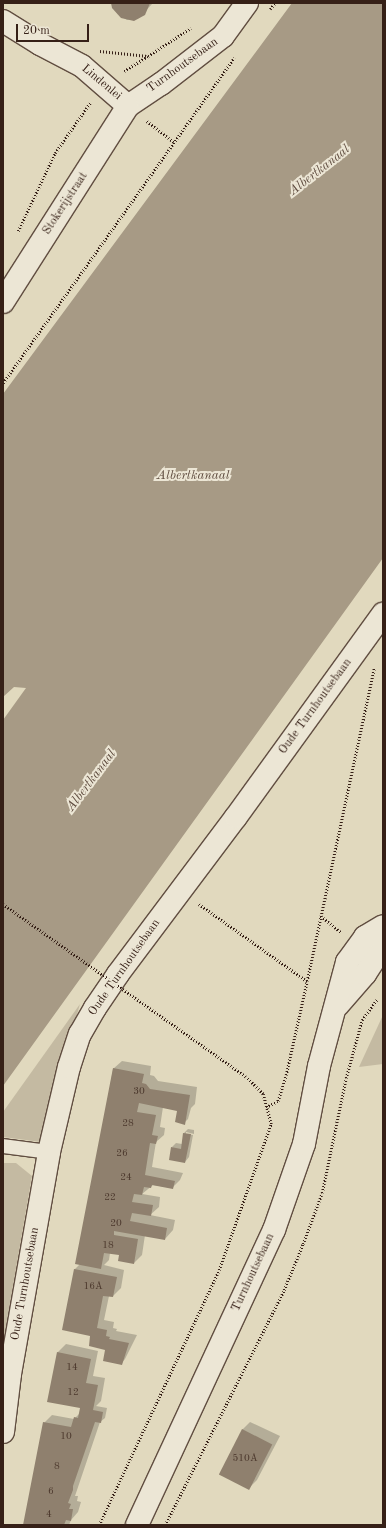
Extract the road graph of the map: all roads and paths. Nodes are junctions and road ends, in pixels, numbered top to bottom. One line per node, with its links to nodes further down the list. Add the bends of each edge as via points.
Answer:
1 (247, 3): 10 (street, Turnhoutsebaan, via 223,36)
2 (275, 3): 3 (path)
3 (265, 16)
4 (3, 21): 9 (street, Lindenlei, via 82,66)
5 (196, 25): 8 (path)
6 (94, 50): 8 (path)
7 (238, 53): 11 (path)
8 (148, 56): 9 (path)
9 (104, 84): 10 (street, Lindenlei); 12 (path, via 55,153)
10 (128, 106): 11 (path, Lindenlei); 13 (street, Stokerijstraat)
11 (174, 142): 14 (path)
12 (16, 236)
13 (3, 302)
14 (3, 383)
15 (383, 614): 17 (street, Oude Turnhoutsebaan)
16 (375, 664): 21 (path)
17 (181, 891): 21 (path); 25 (street, Oude Turnhoutsebaan, via 118,974 80,1034)
18 (3, 904): 23 (path, bridge, via 246,1077 263,1094)
19 (383, 926): 22 (street, Turnhoutsebaan, via 365,937 347,962)
20 (383, 946): 22 (street, Turnhoutsebaan, via 365,974)
21 (307, 981): 23 (path, via 278,1101)
22 (335, 1009): 29 (street, Turnhoutsebaan, via 319,1066 304,1144 274,1230)
23 (266, 1107): 28 (path, via 271,1124 219,1270)
24 (3, 1146): 25 (lane)
25 (48, 1152): 26 (street, Oude Turnhoutsebaan)
26 (7, 1374): 27 (street, Oude Turnhoutsebaan)
27 (3, 1432)
28 (99, 1525)
29 (137, 1525)

